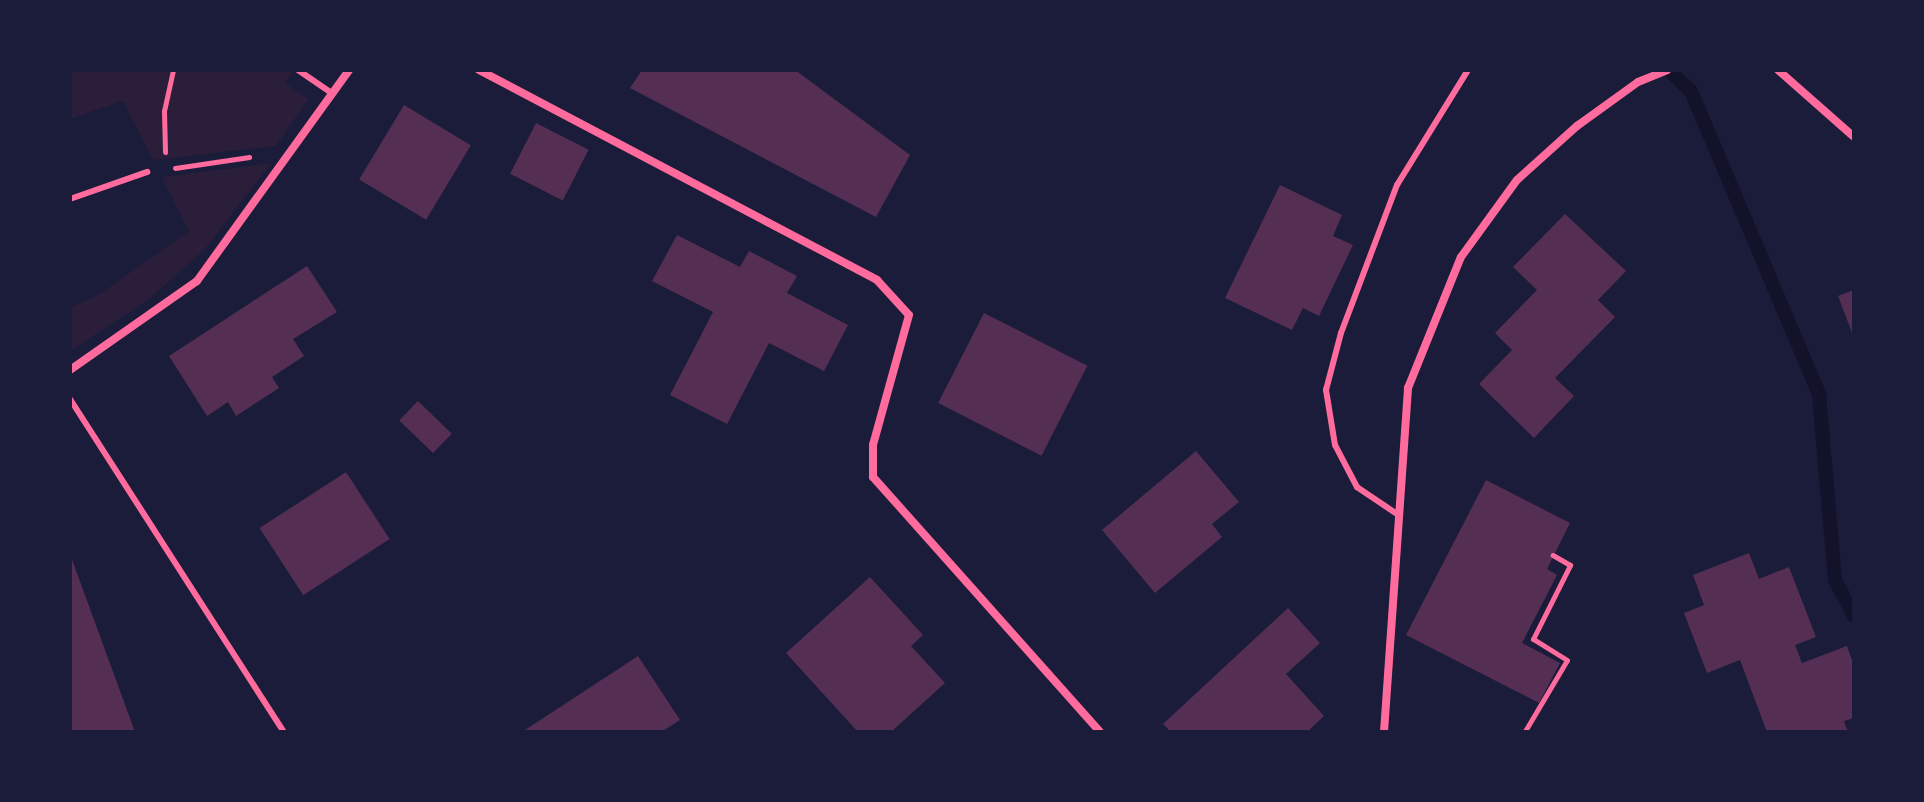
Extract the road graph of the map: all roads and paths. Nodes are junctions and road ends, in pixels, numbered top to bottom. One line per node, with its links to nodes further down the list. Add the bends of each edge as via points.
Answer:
1 (173, 70): 11 (path, via 164,111)
2 (298, 70): 8 (lane)
3 (349, 70): 8 (street)
4 (479, 70): 20 (street, via 877,280 909,315 873,445 873,477)
5 (1468, 70): 16 (lane, via 1397,185 1341,333 1326,390 1335,445 1357,487)
6 (1667, 70): 16 (street, via 1638,82 1577,126 1517,180 1461,257 1408,388)
7 (1778, 70): 9 (street)
8 (333, 94): 10 (street)
9 (1854, 137)
10 (291, 151): 11 (path); 14 (street, via 197,281)
11 (166, 169): 12 (path)
12 (147, 172): 13 (lane)
13 (70, 199)
14 (70, 370)
15 (70, 399): 19 (lane)
16 (1397, 514): 21 (street)
17 (1553, 555): 18 (path, via 1570,565 1541,614 1533,639 1567,660)
18 (1525, 731)
19 (284, 732)
20 (1100, 732)
21 (1384, 732)

